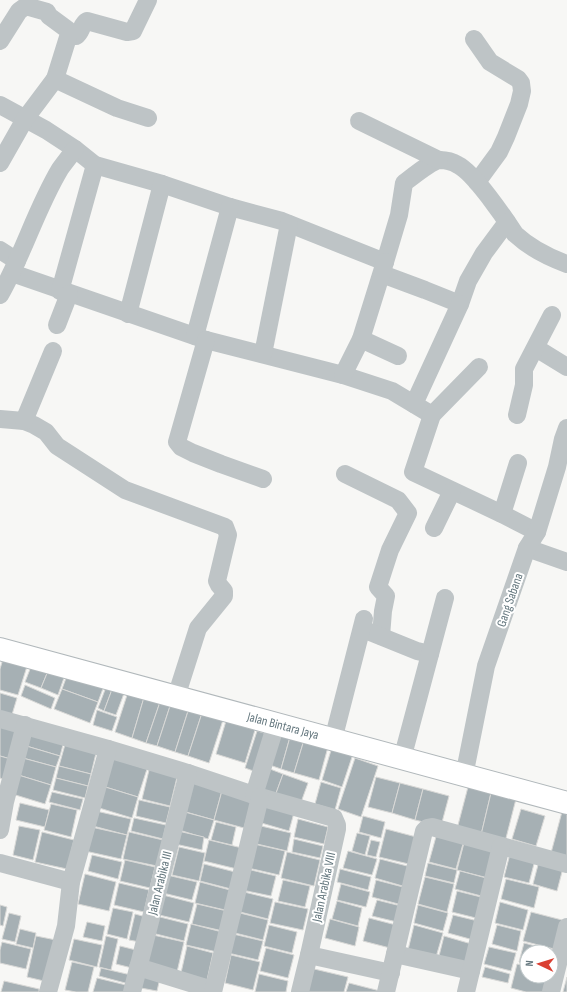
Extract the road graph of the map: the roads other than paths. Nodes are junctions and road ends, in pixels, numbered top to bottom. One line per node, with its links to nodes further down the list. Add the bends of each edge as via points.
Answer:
1 (148, 0): 3 (street, via 133,31 127,32 88,21 84,23 79,35)
2 (50, 6): 3 (street, via 49,16); 5 (street, via 26,6)
3 (70, 34): 6 (street)
4 (474, 39): 15 (street, via 490,62 518,79 522,91 499,152)
5 (0, 41)
6 (55, 80): 8 (street, via 117,108); 9 (street)
7 (0, 105): 9 (street)
8 (148, 118)
9 (25, 119): 11 (street); 13 (street)
10 (359, 120): 12 (street)
11 (75, 149): 14 (street); 22 (street, via 60,169 46,196)
12 (439, 160): 15 (street, via 459,165); 23 (street, via 404,183 399,215)
13 (0, 162)
14 (95, 165): 16 (street); 24 (street)
15 (477, 182): 18 (street)
16 (162, 184): 17 (street); 27 (street)
17 (230, 207): 19 (street); 30 (street)
18 (507, 222): 21 (street, via 515,234 531,248); 26 (street, via 484,253 468,281)
19 (289, 224): 23 (street); 34 (street)
20 (0, 250): 22 (street)
21 (567, 264)
22 (15, 267): 24 (street); 25 (street)
23 (384, 268): 26 (street, via 425,290); 31 (street)
24 (64, 292): 27 (street); 29 (street)
25 (0, 295)
26 (460, 304): 39 (street)
27 (128, 314): 30 (street)
28 (552, 315): 32 (street)
29 (58, 326)
30 (200, 338): 34 (street); 47 (street, via 177,442 193,453)
31 (361, 339): 35 (street); 38 (street)
32 (536, 348): 37 (street); 41 (street, via 524,369 524,385)
33 (53, 351): 43 (street)
34 (263, 354): 38 (street)
35 (398, 356)
36 (478, 367): 40 (street)
37 (567, 367)
38 (343, 376): 39 (street, via 392,391)
39 (414, 404): 40 (street)
40 (432, 415): 48 (street, via 413,472)
41 (517, 415)
42 (0, 418): 43 (street)
43 (24, 421): 58 (street, via 46,432 57,446 125,490 225,527 228,535 217,581 224,591 224,596 198,628)
44 (567, 428): 51 (street, Gang Sabana)
45 (518, 463): 49 (street)
46 (345, 474): 55 (street, via 398,500 408,513 390,550 378,588 386,596)
47 (264, 479)
48 (452, 491): 49 (street); 50 (street)
49 (502, 514): 51 (street)
50 (434, 528)
51 (537, 532): 52 (street, Gang Sabana)
52 (527, 548): 53 (street); 66 (street, Gang Sabana, via 486,666)
53 (567, 562)
54 (445, 598): 57 (street)
55 (381, 636): 57 (street); 62 (street, via 363,624)
56 (0, 649): 58 (street, Jalan Bintara Jaya)
57 (430, 654): 64 (street)
58 (176, 697): 60 (street, Jalan Bintara Jaya)
59 (0, 719): 61 (street)
60 (276, 724): 62 (street, Jalan Bintara Jaya); 67 (street)
61 (25, 725): 63 (street); 69 (street)
62 (333, 740): 64 (street, Jalan Bintara Jaya)
63 (108, 749): 65 (street); 73 (street)
64 (402, 759): 66 (street, Jalan Bintara Jaya)
65 (188, 773): 67 (street); 77 (street, Jalan Arabika III)
66 (464, 776): 68 (street, Jalan Bintara Jaya)
67 (257, 796): 76 (street, Jalan Arabika VIII, via 334,818 337,825); 80 (street)
68 (567, 803)
69 (0, 830)
70 (501, 846): 72 (street); 75 (street, via 432,827 424,831); 78 (street)
71 (0, 863): 73 (street)
72 (567, 864)
73 (71, 882): 81 (street, via 66,926)
74 (567, 927): 85 (street)
75 (395, 954): 78 (street); 79 (street)
76 (309, 955): 79 (street); 83 (street, Jalan Arabika VIII)
77 (138, 967): 80 (street); 82 (street, Jalan Arabika III)
78 (471, 971): 84 (street)
79 (391, 986)
80 (213, 991)
81 (48, 992)
82 (132, 992)
83 (300, 992)
84 (467, 992)
85 (551, 992)

